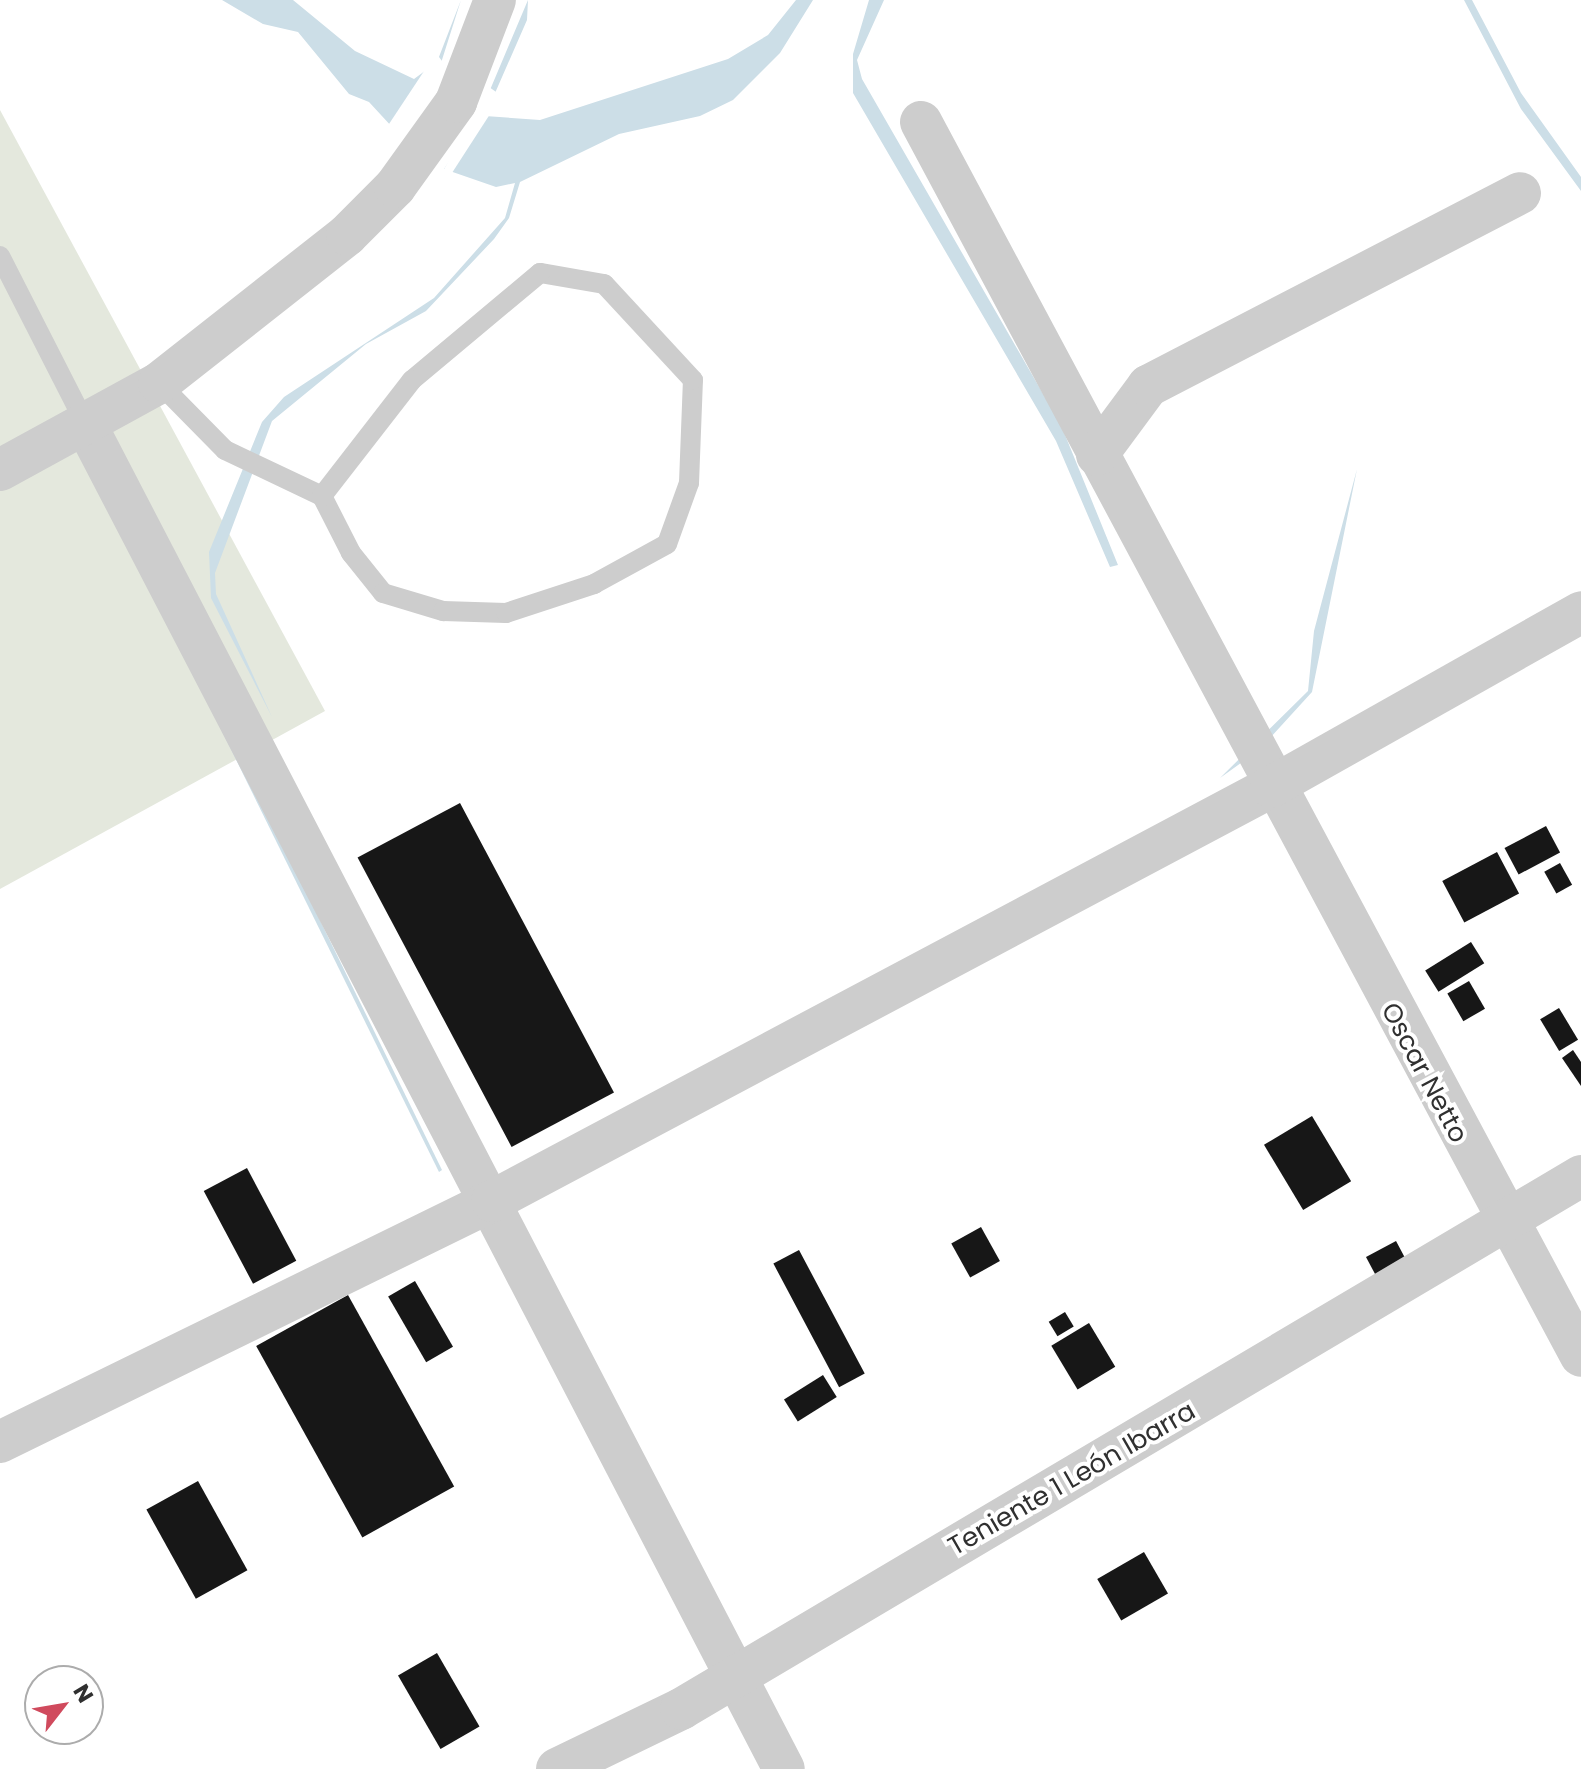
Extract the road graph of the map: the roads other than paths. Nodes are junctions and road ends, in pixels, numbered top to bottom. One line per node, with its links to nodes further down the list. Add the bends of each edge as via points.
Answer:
1 (495, 0): 5 (street, via 456,102 395,187 296,280)
2 (921, 122): 7 (street, Oscar Netto)
3 (1520, 193): 7 (street, via 1148,386)
4 (0, 256): 6 (lane)
5 (159, 383): 6 (street); 9 (lane, via 225,450)
6 (86, 425): 8 (street); 13 (street)
7 (1097, 455): 11 (street, Oscar Netto)
8 (0, 470)
9 (322, 496): 9 (lane, via 351,553 383,593 443,611 506,613 594,584 667,544 689,483 693,380 604,284 540,273 412,380)
10 (1581, 612): 11 (street)
11 (1271, 787): 13 (street); 14 (street, Oscar Netto)
12 (1581, 1176): 14 (street, Teniente 1 León Ibarra)
13 (492, 1201): 16 (street); 17 (street)
14 (1505, 1225): 15 (street, Oscar Netto); 17 (street, Teniente 1 León Ibarra)
15 (1581, 1356)
16 (0, 1442)
17 (732, 1679): 18 (street, Teniente 1 León Ibarra); 19 (street)
18 (557, 1769)
19 (784, 1769)

